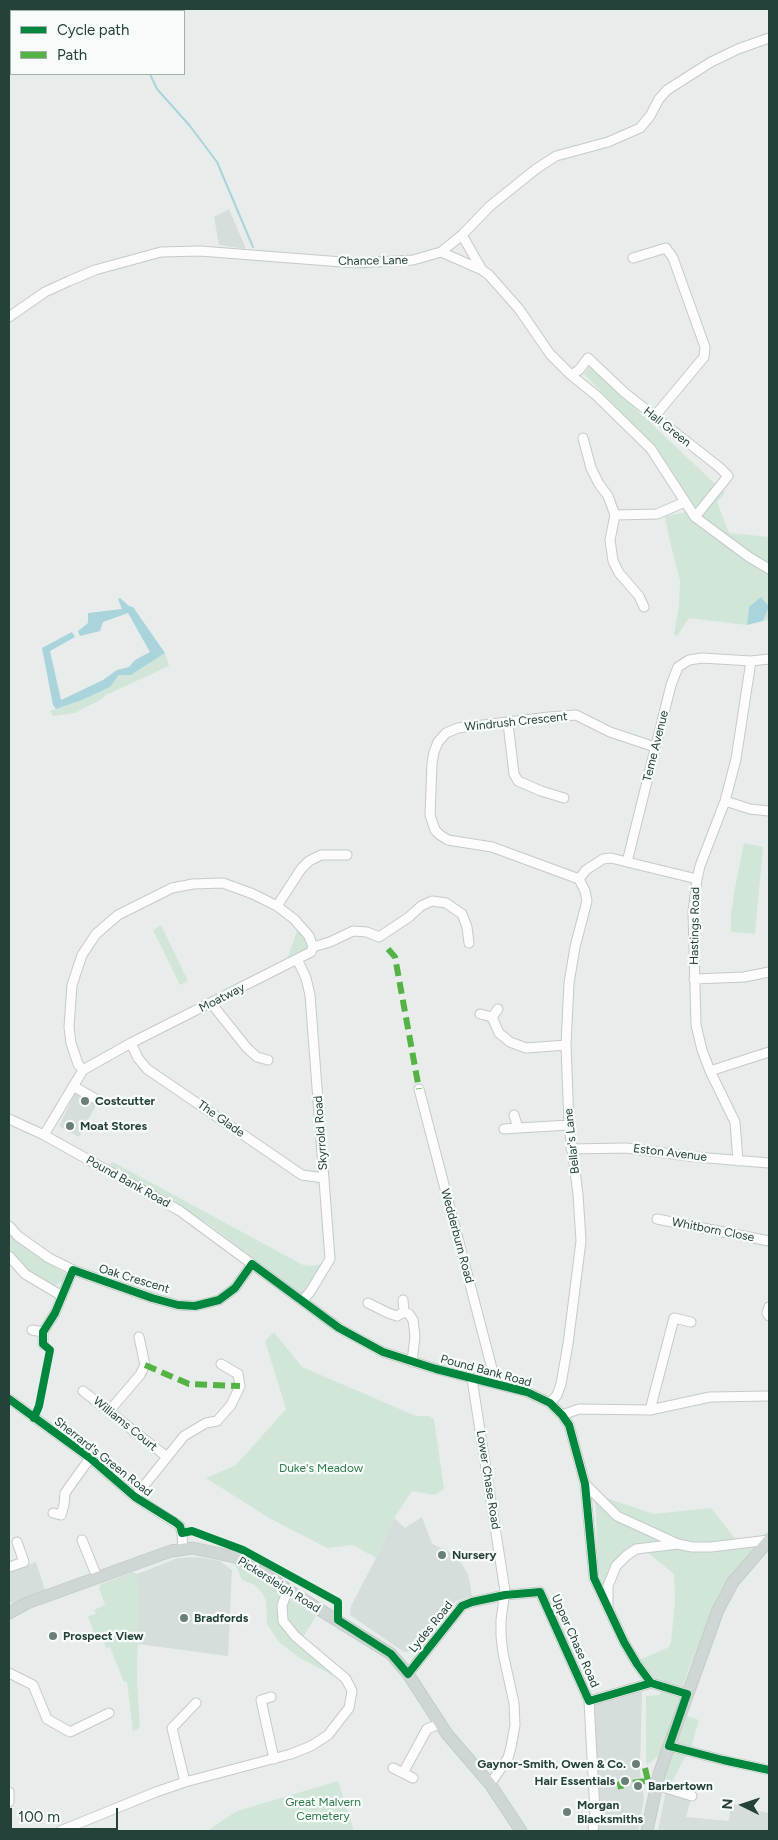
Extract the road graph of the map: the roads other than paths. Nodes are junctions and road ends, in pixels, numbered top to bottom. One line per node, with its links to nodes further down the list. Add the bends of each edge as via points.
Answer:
1 (769, 38): 2 (street, Chance Lane, via 711,62 679,81 658,99 640,128 608,142 549,160 490,206)
2 (462, 235): 3 (street, Chance Lane); 5 (street, Hall Green)
3 (441, 252): 5 (street, Hall Green); 6 (street, Chance Lane, via 413,260 355,263 200,251 161,252 114,264 69,281 45,292)
4 (633, 258): 8 (street, via 666,248 673,258 705,347 704,357)
5 (482, 270): 7 (street, Hall Green, via 501,287 550,354)
6 (9, 317)
7 (571, 375): 8 (street, Hall Green, via 588,358); 10 (street, Hall Green, via 651,449)
8 (654, 417): 12 (street, Hall Green, via 728,476)
9 (583, 438): 11 (street, via 591,468 608,496)
10 (685, 502): 11 (street, via 657,514); 12 (street, Hall Green)
11 (614, 515): 15 (street, via 610,540 613,562)
12 (695, 516): 13 (street, Hall Green)
13 (769, 569)
14 (646, 589): 15 (street)
15 (639, 596): 16 (street)
16 (644, 607)
17 (769, 659): 18 (street, Teme Avenue)
18 (751, 661): 20 (street, Teme Avenue, via 702,658 678,666 670,685); 22 (street, Hastings Road, via 736,759)
19 (508, 723): 20 (street, Windrush Crescent, via 576,715 610,732); 21 (street, via 514,774 518,782); 26 (street, Windrush Crescent, via 458,728 446,733 438,742 432,763 430,815 435,830 448,840 492,847)
20 (655, 747): 25 (street, Teme Avenue)
21 (564, 798)
22 (725, 801): 23 (street); 27 (street, Hastings Road)
23 (769, 811)
24 (347, 855): 28 (street, via 321,855 309,861)
25 (628, 862): 26 (street, via 602,858); 27 (street)
26 (578, 879): 39 (street, Bellar's Lane, via 587,901 569,983)
27 (697, 879): 33 (street, Hastings Road, via 693,912)
28 (277, 906): 30 (street, via 309,936); 42 (street, via 223,883 193,884 172,888 112,919 96,934 82,955 72,985 71,1043)
29 (470, 943): 30 (street, Moatway, via 462,914 446,903 432,901 379,937 353,931)
30 (313, 947): 31 (street, Moatway, via 311,952)
31 (296, 960): 34 (street, Moatway); 56 (street, Skyrrold Road, via 306,978 310,995)
32 (769, 972): 33 (street)
33 (694, 979): 43 (street, Hastings Road, via 696,1025)
34 (211, 1004): 38 (street, Moatway); 41 (street, via 247,1048 257,1057)
35 (498, 1009): 37 (street)
36 (480, 1014): 37 (street)
37 (492, 1017): 39 (street, via 499,1033 510,1042 526,1048)
38 (131, 1043): 42 (street, Moatway); 56 (street, The Glade, via 147,1069 302,1175)
39 (566, 1045): 49 (street, Bellar's Lane)
40 (769, 1052): 43 (street)
41 (268, 1060)
42 (83, 1070): 44 (street, Moatway)
43 (710, 1071): 54 (street, Hastings Road, via 735,1122)
44 (73, 1086): 46 (street); 52 (street, Moatway)
45 (419, 1089): 76 (street, Wedderburn Road)
46 (100, 1101)
47 (514, 1115): 50 (street)
48 (9, 1119): 52 (street, Pound Bank Road)
49 (569, 1125): 50 (street); 53 (street, Bellar's Lane)
50 (518, 1128): 51 (street)
51 (504, 1129)
52 (44, 1136): 61 (street, Pound Bank Road, via 180,1211)
53 (571, 1149): 54 (street, Eston Avenue, via 626,1148); 80 (street, Bellar's Lane, via 581,1241 562,1384)
54 (738, 1161): 55 (street, Eston Avenue)
55 (769, 1163)
56 (324, 1178): 65 (street, Skyrrold Road, via 330,1259)
57 (657, 1219): 59 (street, Whitborn Close)
58 (9, 1226): 62 (street, Oak Crescent, via 48,1258)
59 (769, 1241)
60 (9, 1256): 63 (street, via 25,1274)
61 (252, 1264): 62 (street, Oak Crescent, via 235,1288 219,1300 195,1306 152,1298); 65 (street, Pound Bank Road)
62 (74, 1270): 63 (street)
63 (62, 1296): 70 (street)
64 (403, 1300): 67 (street)
65 (302, 1301): 73 (street, Pound Bank Road, via 339,1328 384,1352)
66 (368, 1303): 67 (street, via 388,1314 397,1316)
67 (404, 1312): 73 (street, via 413,1320)
68 (691, 1322): 82 (street, via 674,1318)
69 (32, 1330): 70 (street)
70 (43, 1332): 72 (street)
71 (139, 1337): 81 (street, via 144,1364 140,1375)
72 (44, 1344)
73 (412, 1362): 75 (street, Pound Bank Road)
74 (221, 1364): 84 (street, via 238,1374 240,1386 231,1404 217,1421 206,1423 184,1436)
75 (472, 1379): 76 (street, Pound Bank Road); 97 (street, Lower Chase Road)
76 (496, 1384): 80 (street, Pound Bank Road, via 527,1392)
77 (83, 1391): 81 (street, Williams Court)
78 (769, 1396): 82 (street, via 710,1397)
79 (9, 1399): 85 (street, Sherrard's Green Road)
80 (550, 1403): 83 (street, Pound Bank Road)
81 (110, 1410): 84 (street, Williams Court)
82 (650, 1410): 83 (street, via 579,1409)
83 (562, 1415): 86 (street, Pound Bank Road, via 569,1425)
84 (167, 1457): 87 (street)
85 (90, 1458): 87 (street, Sherrard's Green Road); 88 (street, via 65,1493 61,1515)
86 (585, 1484): 92 (street, via 617,1516); 98 (street, Pound Bank Road, via 594,1578)
87 (135, 1497): 93 (street, Sherrard's Green Road, via 180,1526)
88 (53, 1513)
89 (82, 1540): 95 (street)
90 (769, 1540): 92 (street, via 711,1547); 103 (main road, via 733,1582 718,1610)
91 (17, 1542): 94 (street, via 24,1562)
92 (678, 1544): 98 (street, via 636,1549 626,1556 616,1566 608,1586)
93 (183, 1548): 95 (main road, Pickersleigh Road); 96 (main road, Pickersleigh Road, via 235,1557 251,1564)
94 (9, 1567)
95 (97, 1578): 99 (main road, Pickersleigh Road, via 27,1603)
96 (288, 1590): 101 (main road, Pickersleigh Road, via 391,1654); 110 (street, via 282,1605 283,1621 295,1636 346,1679 352,1691 349,1708 328,1735 311,1746)
97 (505, 1595): 101 (street, Lydes Road, via 462,1606); 105 (street, Upper Chase Road, via 540,1592); 116 (street, Lower Chase Road, via 501,1636 514,1702 515,1725 508,1758)
98 (608, 1609): 102 (street, Pound Bank Road, via 637,1664)
99 (9, 1613)
100 (9, 1673): 107 (street, via 33,1686 47,1719 70,1732)
101 (408, 1674): 108 (main road, Pickersleigh Road)
102 (651, 1683): 103 (street); 105 (street, Upper Chase Road)
103 (687, 1694): 109 (main road)
104 (271, 1697): 110 (street, via 256,1701)
105 (589, 1701): 123 (street, Upper Chase Road, via 595,1812)
106 (196, 1703): 115 (street, via 172,1728)
107 (109, 1713)
108 (439, 1724): 113 (street, via 427,1730); 116 (main road, Pickersleigh Road)
109 (669, 1746): 112 (street); 117 (main road)
110 (274, 1759): 115 (street)
111 (393, 1768): 113 (street)
112 (769, 1770)
113 (403, 1773): 114 (street)
114 (413, 1778)
115 (185, 1782): 121 (street)
116 (490, 1784): 122 (main road, Pickersleigh Road)
117 (656, 1785): 119 (street); 124 (main road)
118 (9, 1792): 120 (street)
119 (692, 1796)
120 (9, 1802)
121 (60, 1831)
122 (521, 1831)
123 (593, 1831)
124 (647, 1831)

